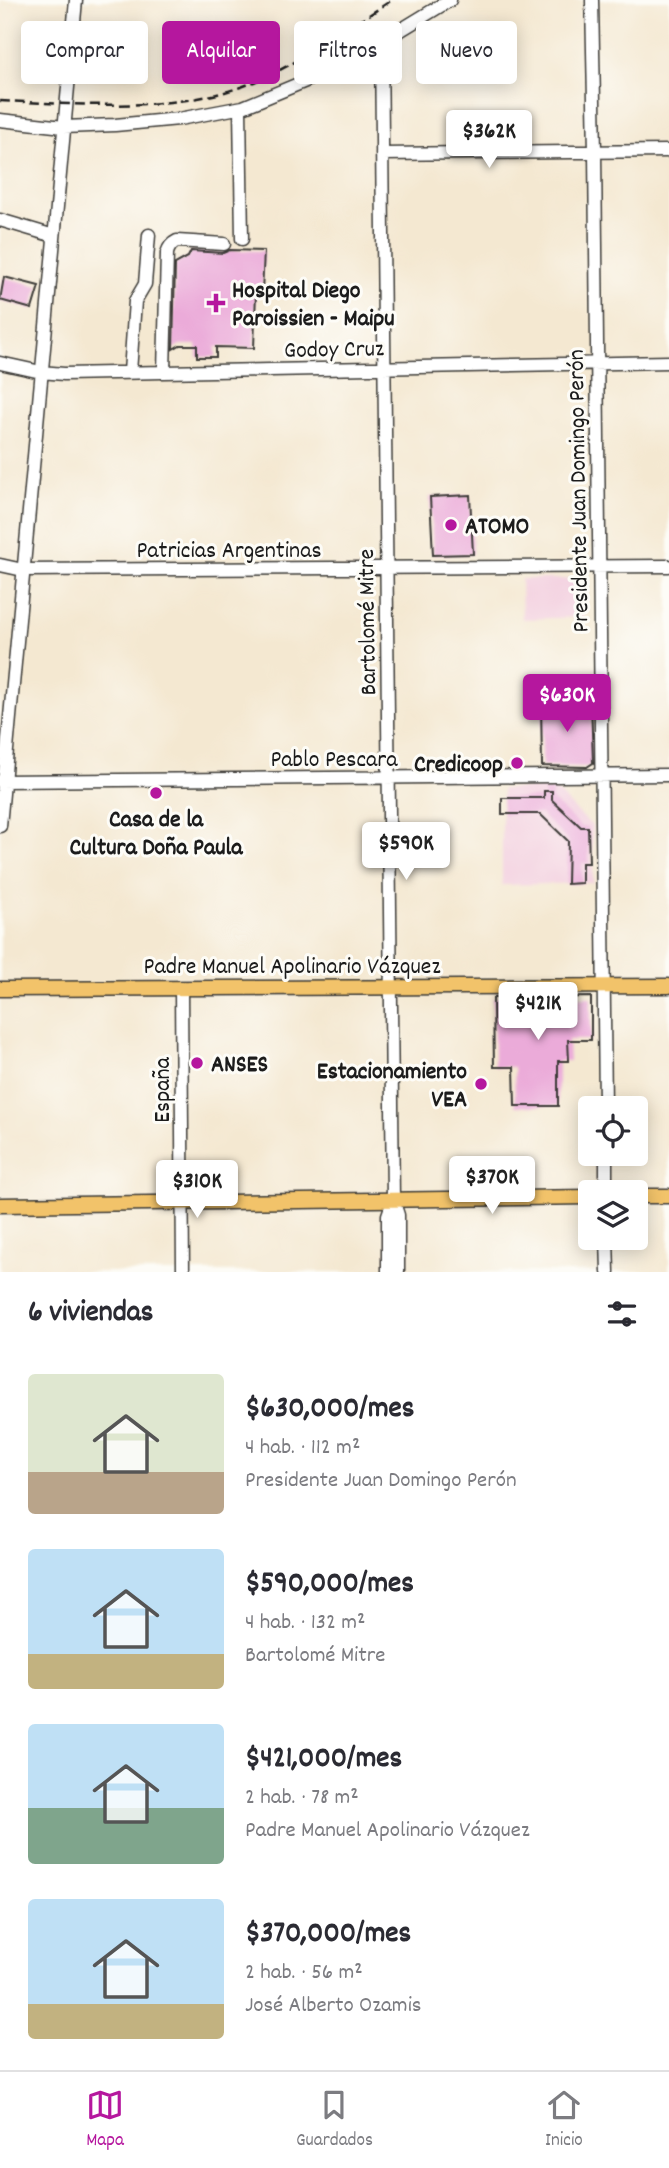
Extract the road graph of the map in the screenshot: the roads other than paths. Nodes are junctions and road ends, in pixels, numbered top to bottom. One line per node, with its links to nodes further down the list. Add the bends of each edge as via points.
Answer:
1 (76, 0): 9 (street)
2 (450, 0): 4 (street)
3 (592, 0): 11 (street, Presidente Juan Domingo Perón)
4 (402, 30)
5 (300, 84): 7 (street)
6 (382, 84): 12 (street, Bartolomé Mitre)
7 (240, 108): 9 (street, via 179,119); 16 (street)
8 (0, 120): 9 (street)
9 (64, 127): 15 (street)
10 (669, 151): 11 (street)
11 (595, 152): 12 (street); 20 (street, Presidente Juan Domingo Perón)
12 (382, 154): 21 (street, Bartolomé Mitre)
13 (0, 220): 15 (street)
14 (149, 235): 23 (street, via 145,284 135,301)
15 (54, 236): 22 (street)
16 (242, 239)
17 (224, 244): 24 (street, via 177,241 169,248)
18 (669, 362): 20 (street, Godoy Cruz)
19 (0, 363): 22 (street, Godoy Cruz)
20 (597, 364): 21 (street, Godoy Cruz); 27 (street, Presidente Juan Domingo Perón)
21 (384, 369): 24 (street, Godoy Cruz); 28 (street, Bartolomé Mitre)
22 (41, 372): 23 (street, Godoy Cruz); 29 (street)
23 (130, 372): 24 (street, Godoy Cruz)
24 (164, 372)
25 (0, 565): 29 (street, Patricias Argentinas)
26 (669, 566): 27 (street, Patricias Argentinas)
27 (599, 567): 28 (street, Patricias Argentinas); 31 (street, Presidente Juan Domingo Perón)
28 (386, 569): 29 (street, Patricias Argentinas); 32 (street, Bartolomé Mitre)
29 (23, 570): 33 (street)
30 (669, 775): 31 (street, Pablo Pescara)
31 (601, 777): 32 (street, Pablo Pescara); 35 (street, Presidente Juan Domingo Perón)
32 (388, 778): 33 (street, Pablo Pescara); 37 (street, Bartolomé Mitre)
33 (2, 781): 34 (street)
34 (0, 826)
35 (604, 986): 36 (main road, Padre Manuel Apolinario Vázquez); 37 (main road, Padre Manuel Apolinario Vázquez); 40 (street, Presidente Juan Domingo Perón)
36 (669, 986)
37 (391, 987): 38 (main road, Padre Manuel Apolinario Vázquez); 45 (street, Bartolomé Mitre)
38 (181, 988): 39 (main road, Padre Manuel Apolinario Vázquez); 43 (street, España)
39 (0, 989)
40 (605, 1096)
41 (648, 1196): 42 (main road)
42 (669, 1196)
43 (182, 1197): 45 (main road); 46 (main road); 48 (street, España)
44 (578, 1197): 45 (main road)
45 (393, 1200): 49 (street, via 388,1215); 50 (street, via 398,1215)
46 (0, 1205)
47 (607, 1250): 51 (street)
48 (183, 1272)
49 (388, 1272)
50 (398, 1272)
51 (608, 1272)

